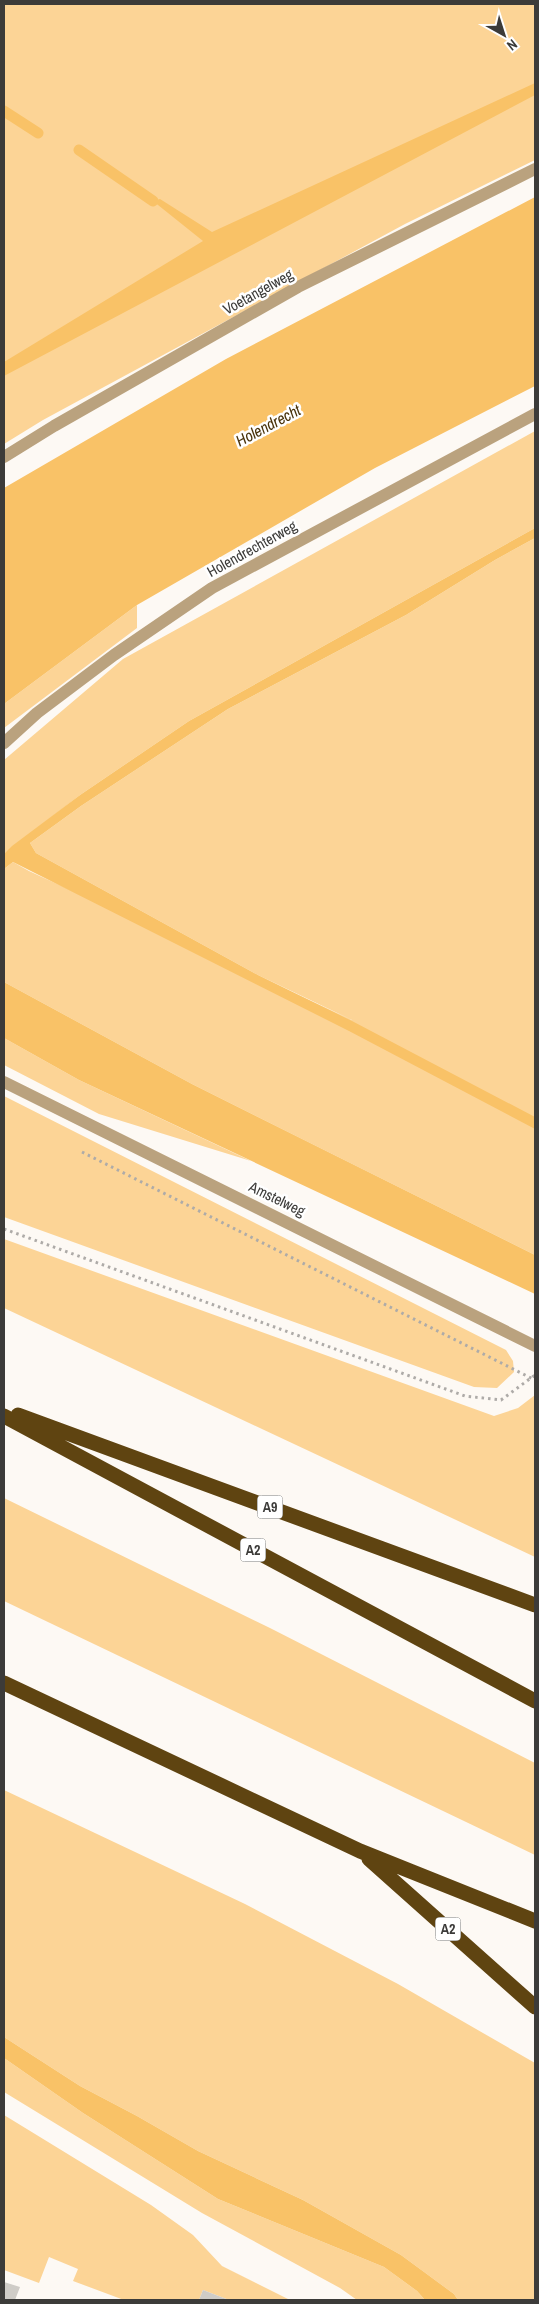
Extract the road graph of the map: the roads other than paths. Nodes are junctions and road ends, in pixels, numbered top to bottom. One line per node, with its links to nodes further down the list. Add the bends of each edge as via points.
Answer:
1 (535, 169): 3 (street, Voetangelweg, via 298,287)
2 (535, 414): 4 (street, Holendrechterweg, via 212,588 114,655 37,713)
3 (4, 457)
4 (4, 743)
5 (4, 1082): 6 (street, Amstelweg)
6 (535, 1346)
7 (4, 1410): 9 (highway, A9)
8 (4, 1416): 11 (highway, A2)
9 (535, 1605)
10 (4, 1683): 12 (highway, A2)
11 (535, 1701)
12 (360, 1851): 13 (highway, A2); 14 (highway, A2)
13 (535, 1921)
14 (535, 2007)

